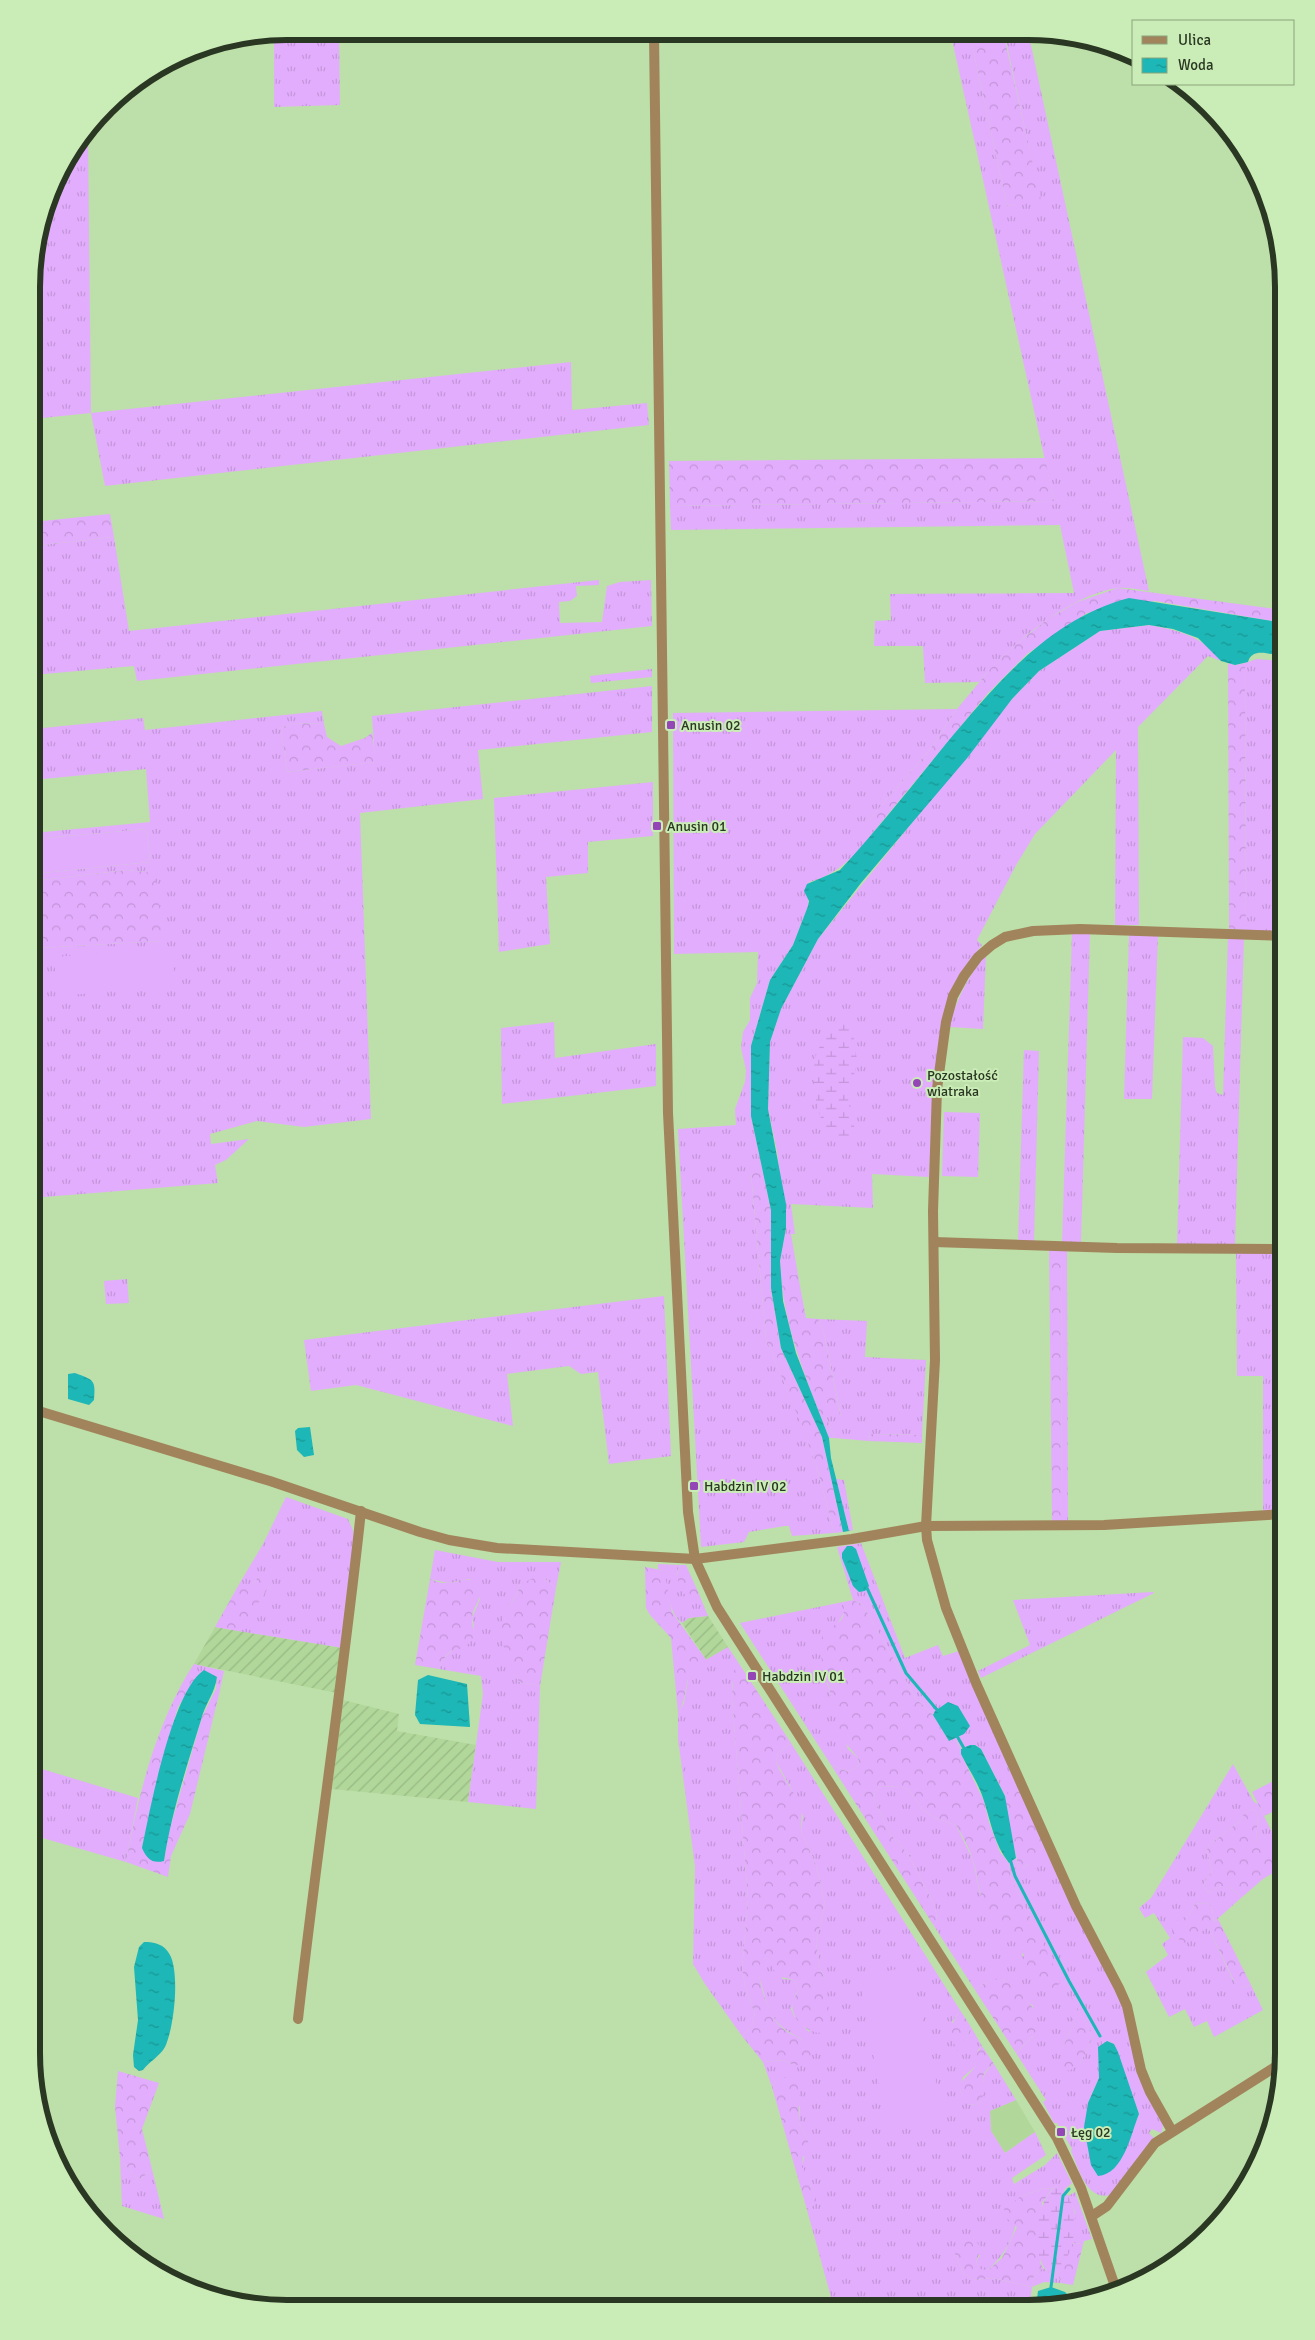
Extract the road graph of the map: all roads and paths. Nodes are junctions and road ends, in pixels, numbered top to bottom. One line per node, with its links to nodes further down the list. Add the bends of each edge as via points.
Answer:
1 (654, 40): 9 (street, via 668,1113 688,1512)
2 (1275, 936): 3 (street, via 1080,929 1033,931 1005,937 978,957 953,996 941,1052 937,1089)
3 (934, 1242): 4 (street, via 1117,1248); 8 (street, via 935,1360)
4 (1275, 1248)
5 (40, 1411): 6 (street)
6 (362, 1511): 9 (street, via 420,1532 472,1545); 10 (street)
7 (1275, 1514): 8 (street, via 1104,1525)
8 (926, 1526): 9 (street); 12 (street, via 946,1608 968,1666 1076,1906 1119,1988 1141,2070)
9 (695, 1559): 13 (street, via 717,1607 1050,2127 1068,2159)
10 (298, 2019)
11 (1274, 2068): 12 (street)
12 (1172, 2131): 13 (street, via 1147,2151 1107,2206)
13 (1092, 2216): 14 (street)
14 (1114, 2284)

